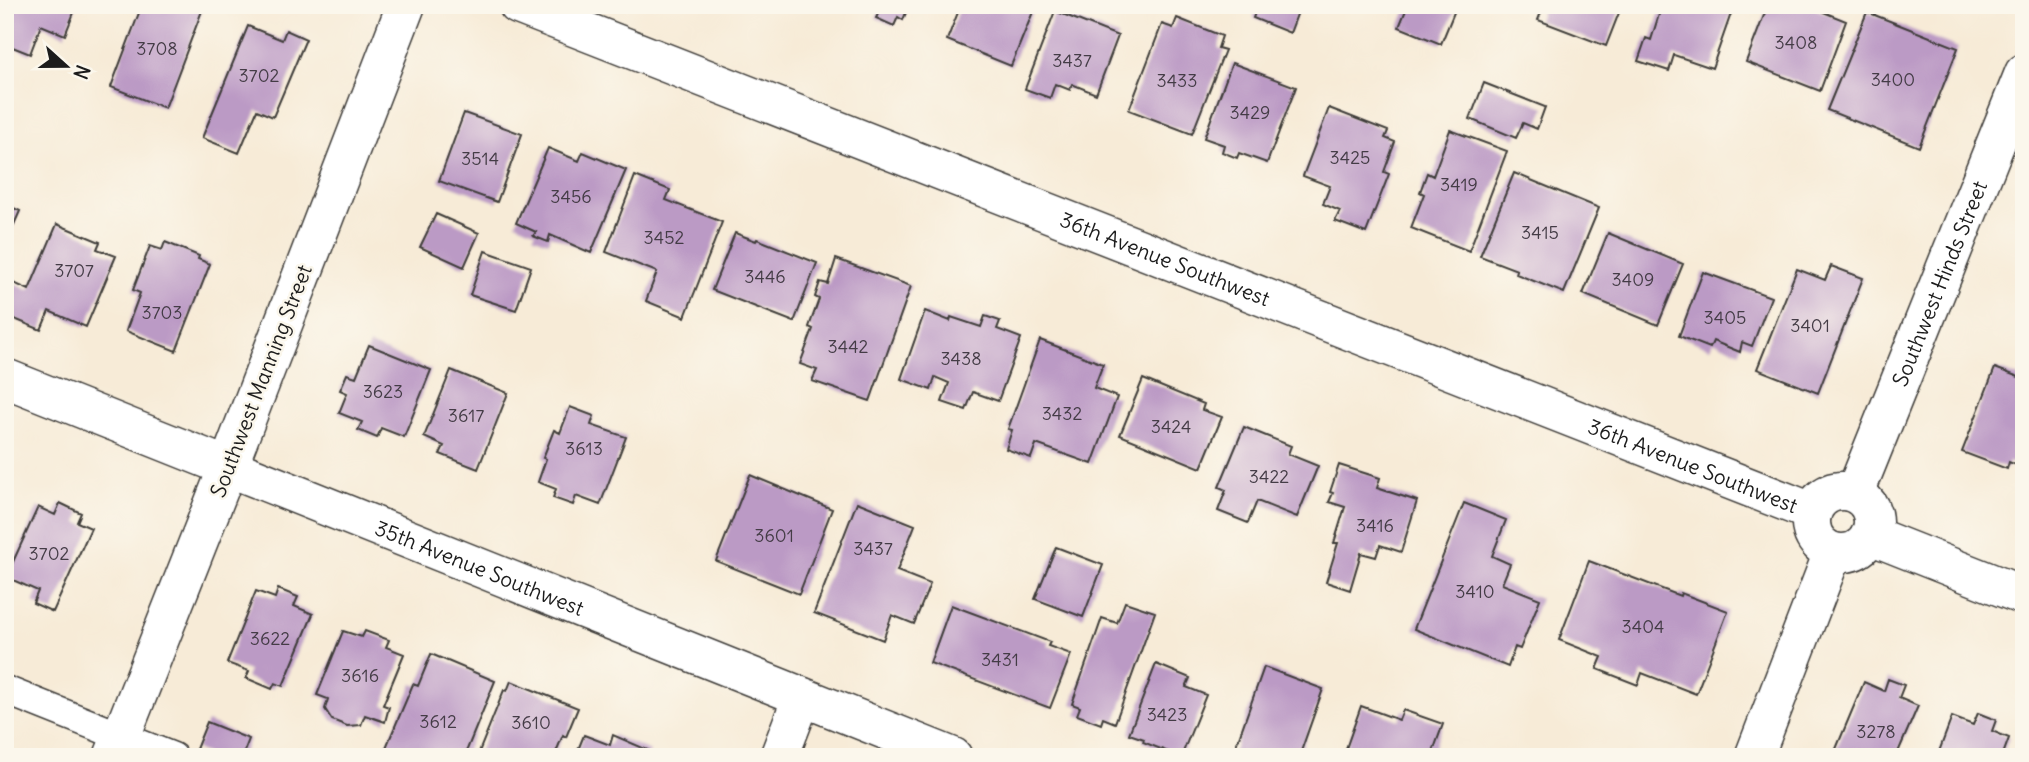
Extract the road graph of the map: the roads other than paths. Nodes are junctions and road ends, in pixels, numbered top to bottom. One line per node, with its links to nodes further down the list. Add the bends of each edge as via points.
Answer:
1 (407, 5): 5 (street, Southwest Manning Street)
2 (518, 5): 7 (street, 36th Avenue Southwest)
3 (2024, 73): 6 (street, Southwest Hinds Street)
4 (5, 378): 5 (street, 35th Avenue Southwest)
5 (228, 467): 12 (street, 35th Avenue Southwest); 13 (street, Southwest Manning Street)
6 (1855, 493): 7 (street, via 1830,492); 8 (street, via 1871,510)
7 (1812, 512): 9 (street, via 1813,534)
8 (1870, 536): 9 (street, via 1858,549); 10 (street)
9 (1833, 552): 17 (street)
10 (2024, 596)
11 (5, 690): 13 (lane)
12 (802, 697): 15 (street); 16 (street, 35th Avenue Southwest)
13 (117, 747): 14 (lane)
14 (173, 757)
15 (779, 757)
16 (953, 757)
17 (1754, 757)

